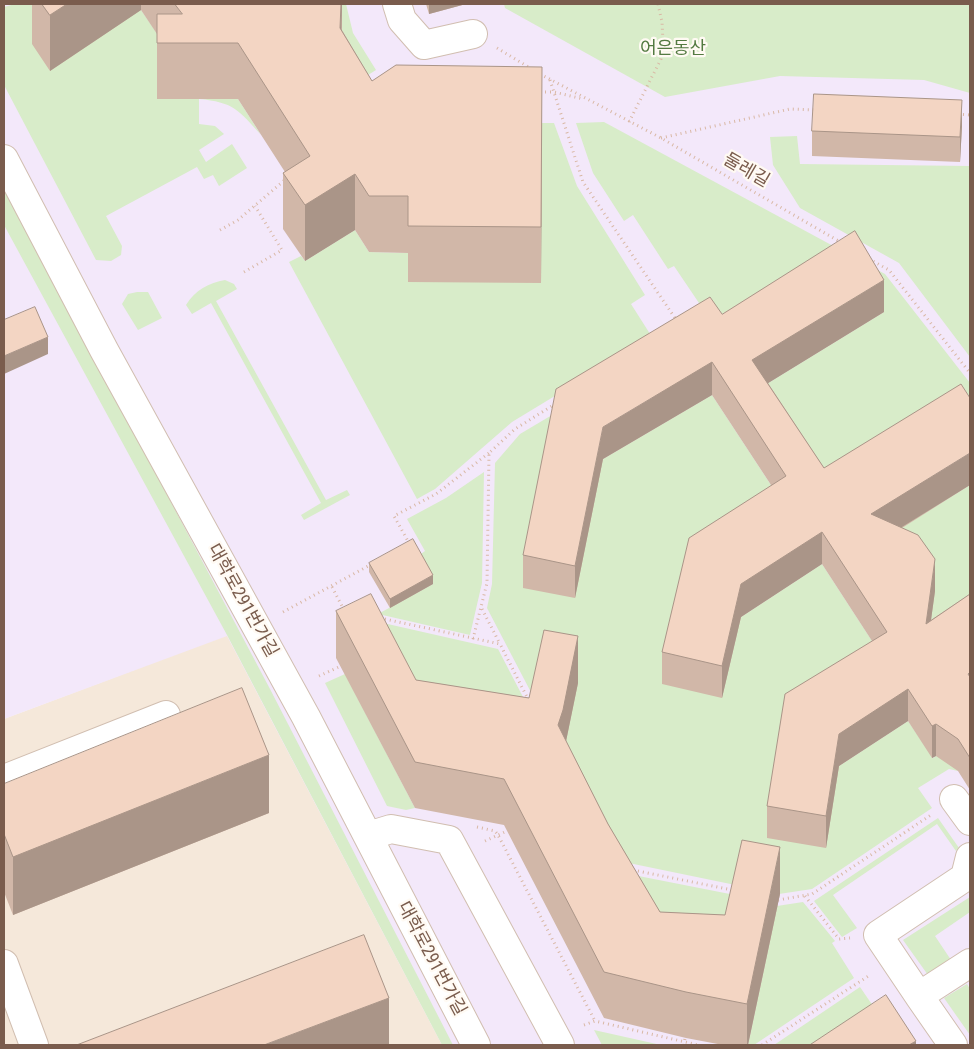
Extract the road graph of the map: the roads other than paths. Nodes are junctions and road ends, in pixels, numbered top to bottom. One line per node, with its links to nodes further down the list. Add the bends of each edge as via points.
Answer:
1 (397, 4): 2 (street, via 402,20 424,45)
2 (473, 34)
3 (4, 159): 8 (street, 대학로291번가길)
4 (166, 716): 5 (street)
5 (4, 778)
6 (954, 799): 7 (street)
7 (970, 821)
8 (368, 836): 13 (street, via 391,830 449,840); 15 (street, 대학로291번가길)
9 (970, 857): 12 (street, via 966,877 878,935)
10 (970, 963): 12 (street)
11 (4, 964): 14 (street)
12 (919, 996): 16 (street)
13 (558, 1041)
14 (34, 1045)
15 (476, 1045)
16 (953, 1045)

